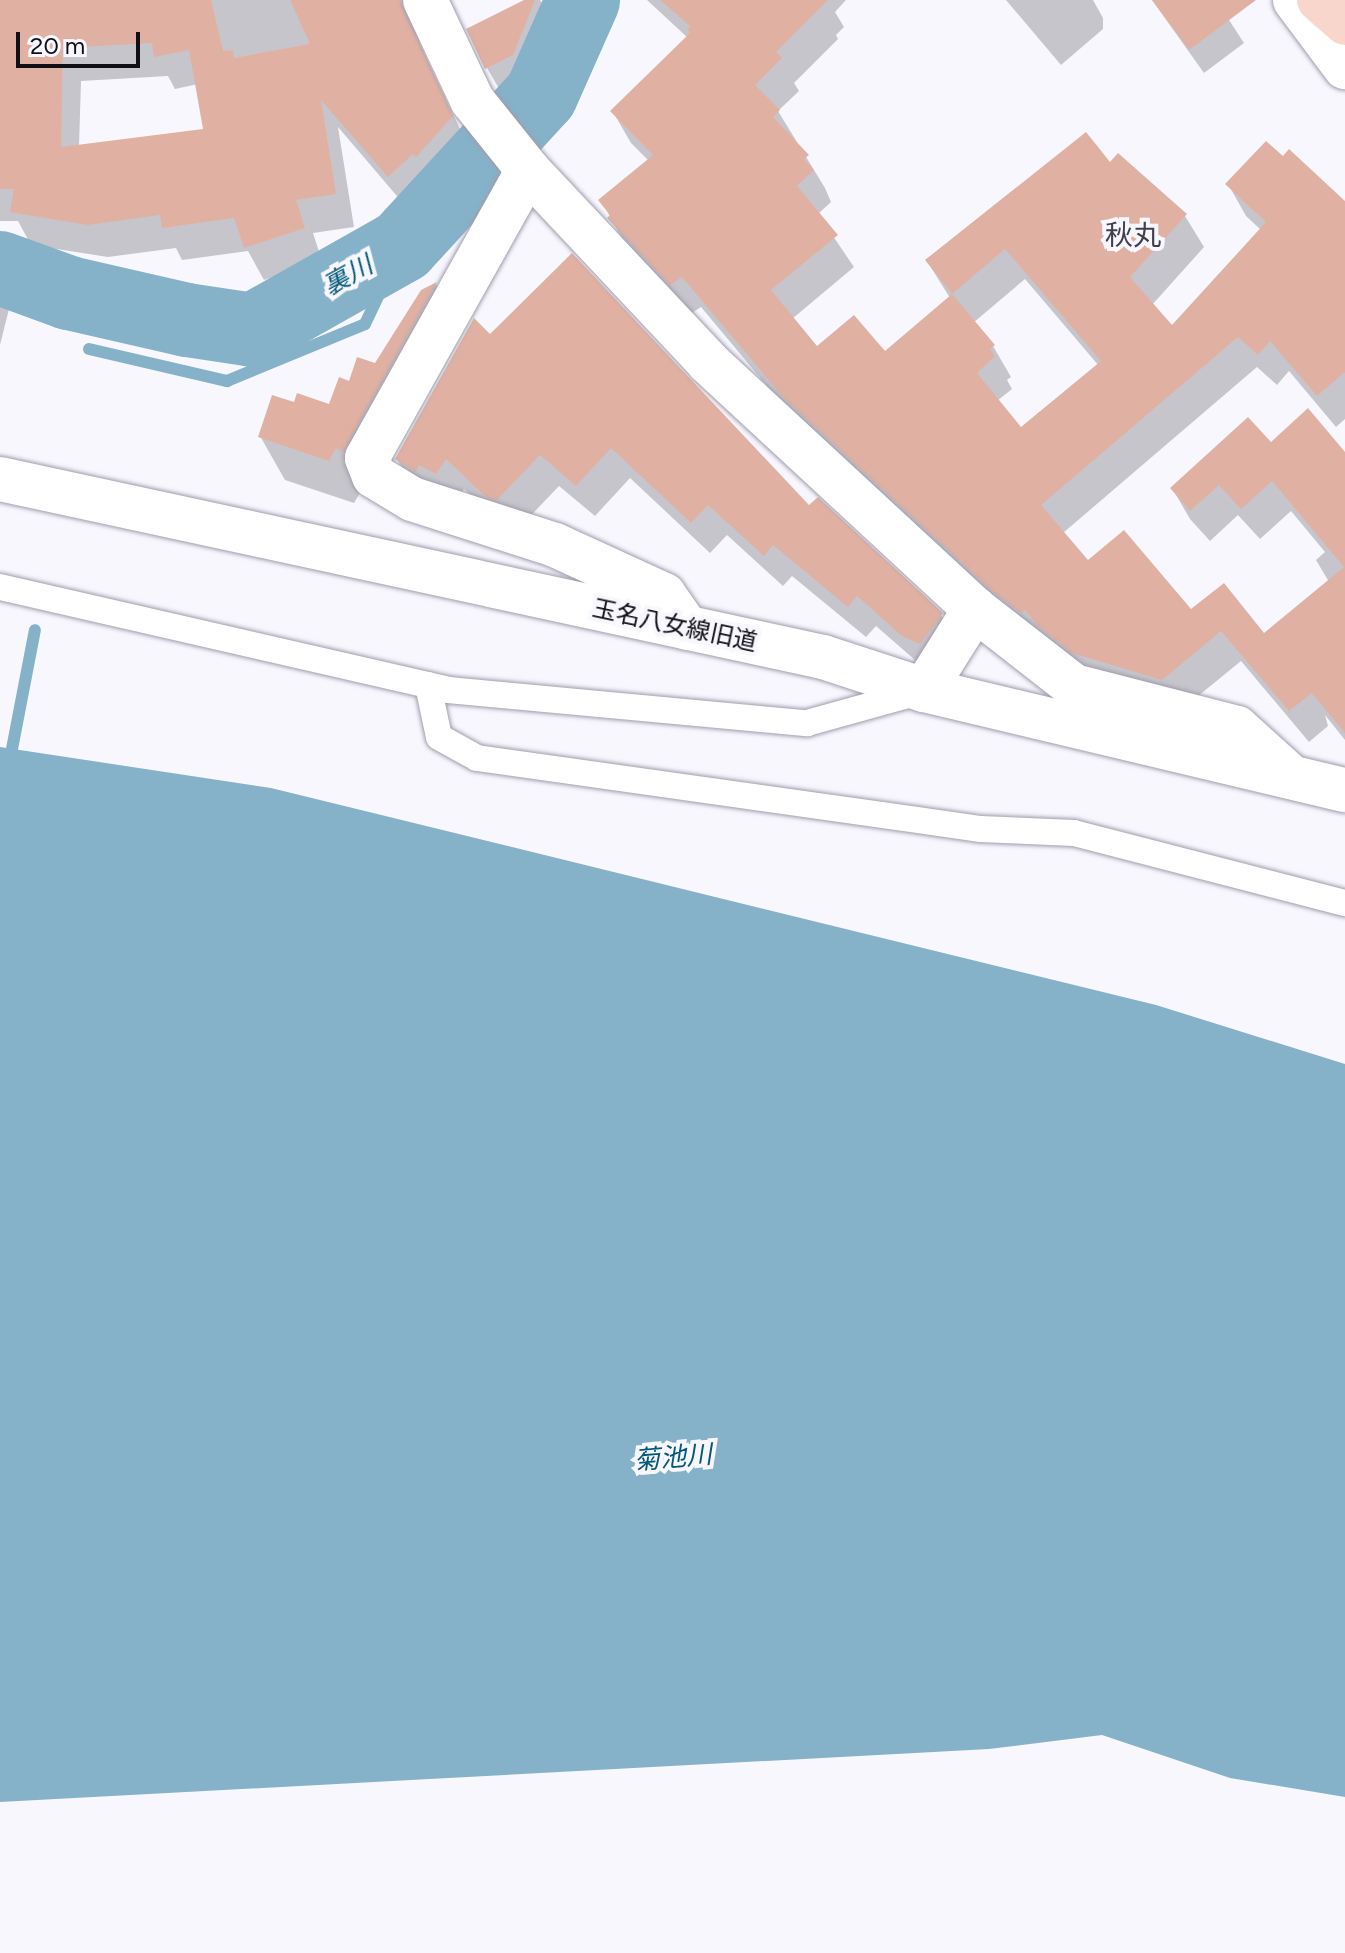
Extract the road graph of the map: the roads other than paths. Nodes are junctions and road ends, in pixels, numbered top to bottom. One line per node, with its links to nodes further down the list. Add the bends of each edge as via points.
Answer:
1 (425, 0): 6 (street, via 472,100)
2 (1295, 0): 5 (street)
3 (1319, 0): 4 (main road)
4 (1345, 23)
5 (1345, 67)
6 (526, 166): 9 (street, via 708,362); 10 (street, via 367,458 374,476 412,499 555,545 664,595)
7 (0, 479): 10 (street, 玉名八女線旧道)
8 (0, 587): 11 (lane)
9 (975, 609): 12 (street); 13 (street, via 1074,686 1237,728)
10 (687, 628): 12 (street, 玉名八女線旧道, via 823,657)
11 (428, 685): 12 (lane, via 807,723); 15 (lane, via 439,737 477,758 981,829 1074,833)
12 (924, 690): 13 (street, 玉名八女線旧道)
13 (1295, 780): 14 (street, 玉名八女線旧道)
14 (1345, 790)
15 (1345, 903)

